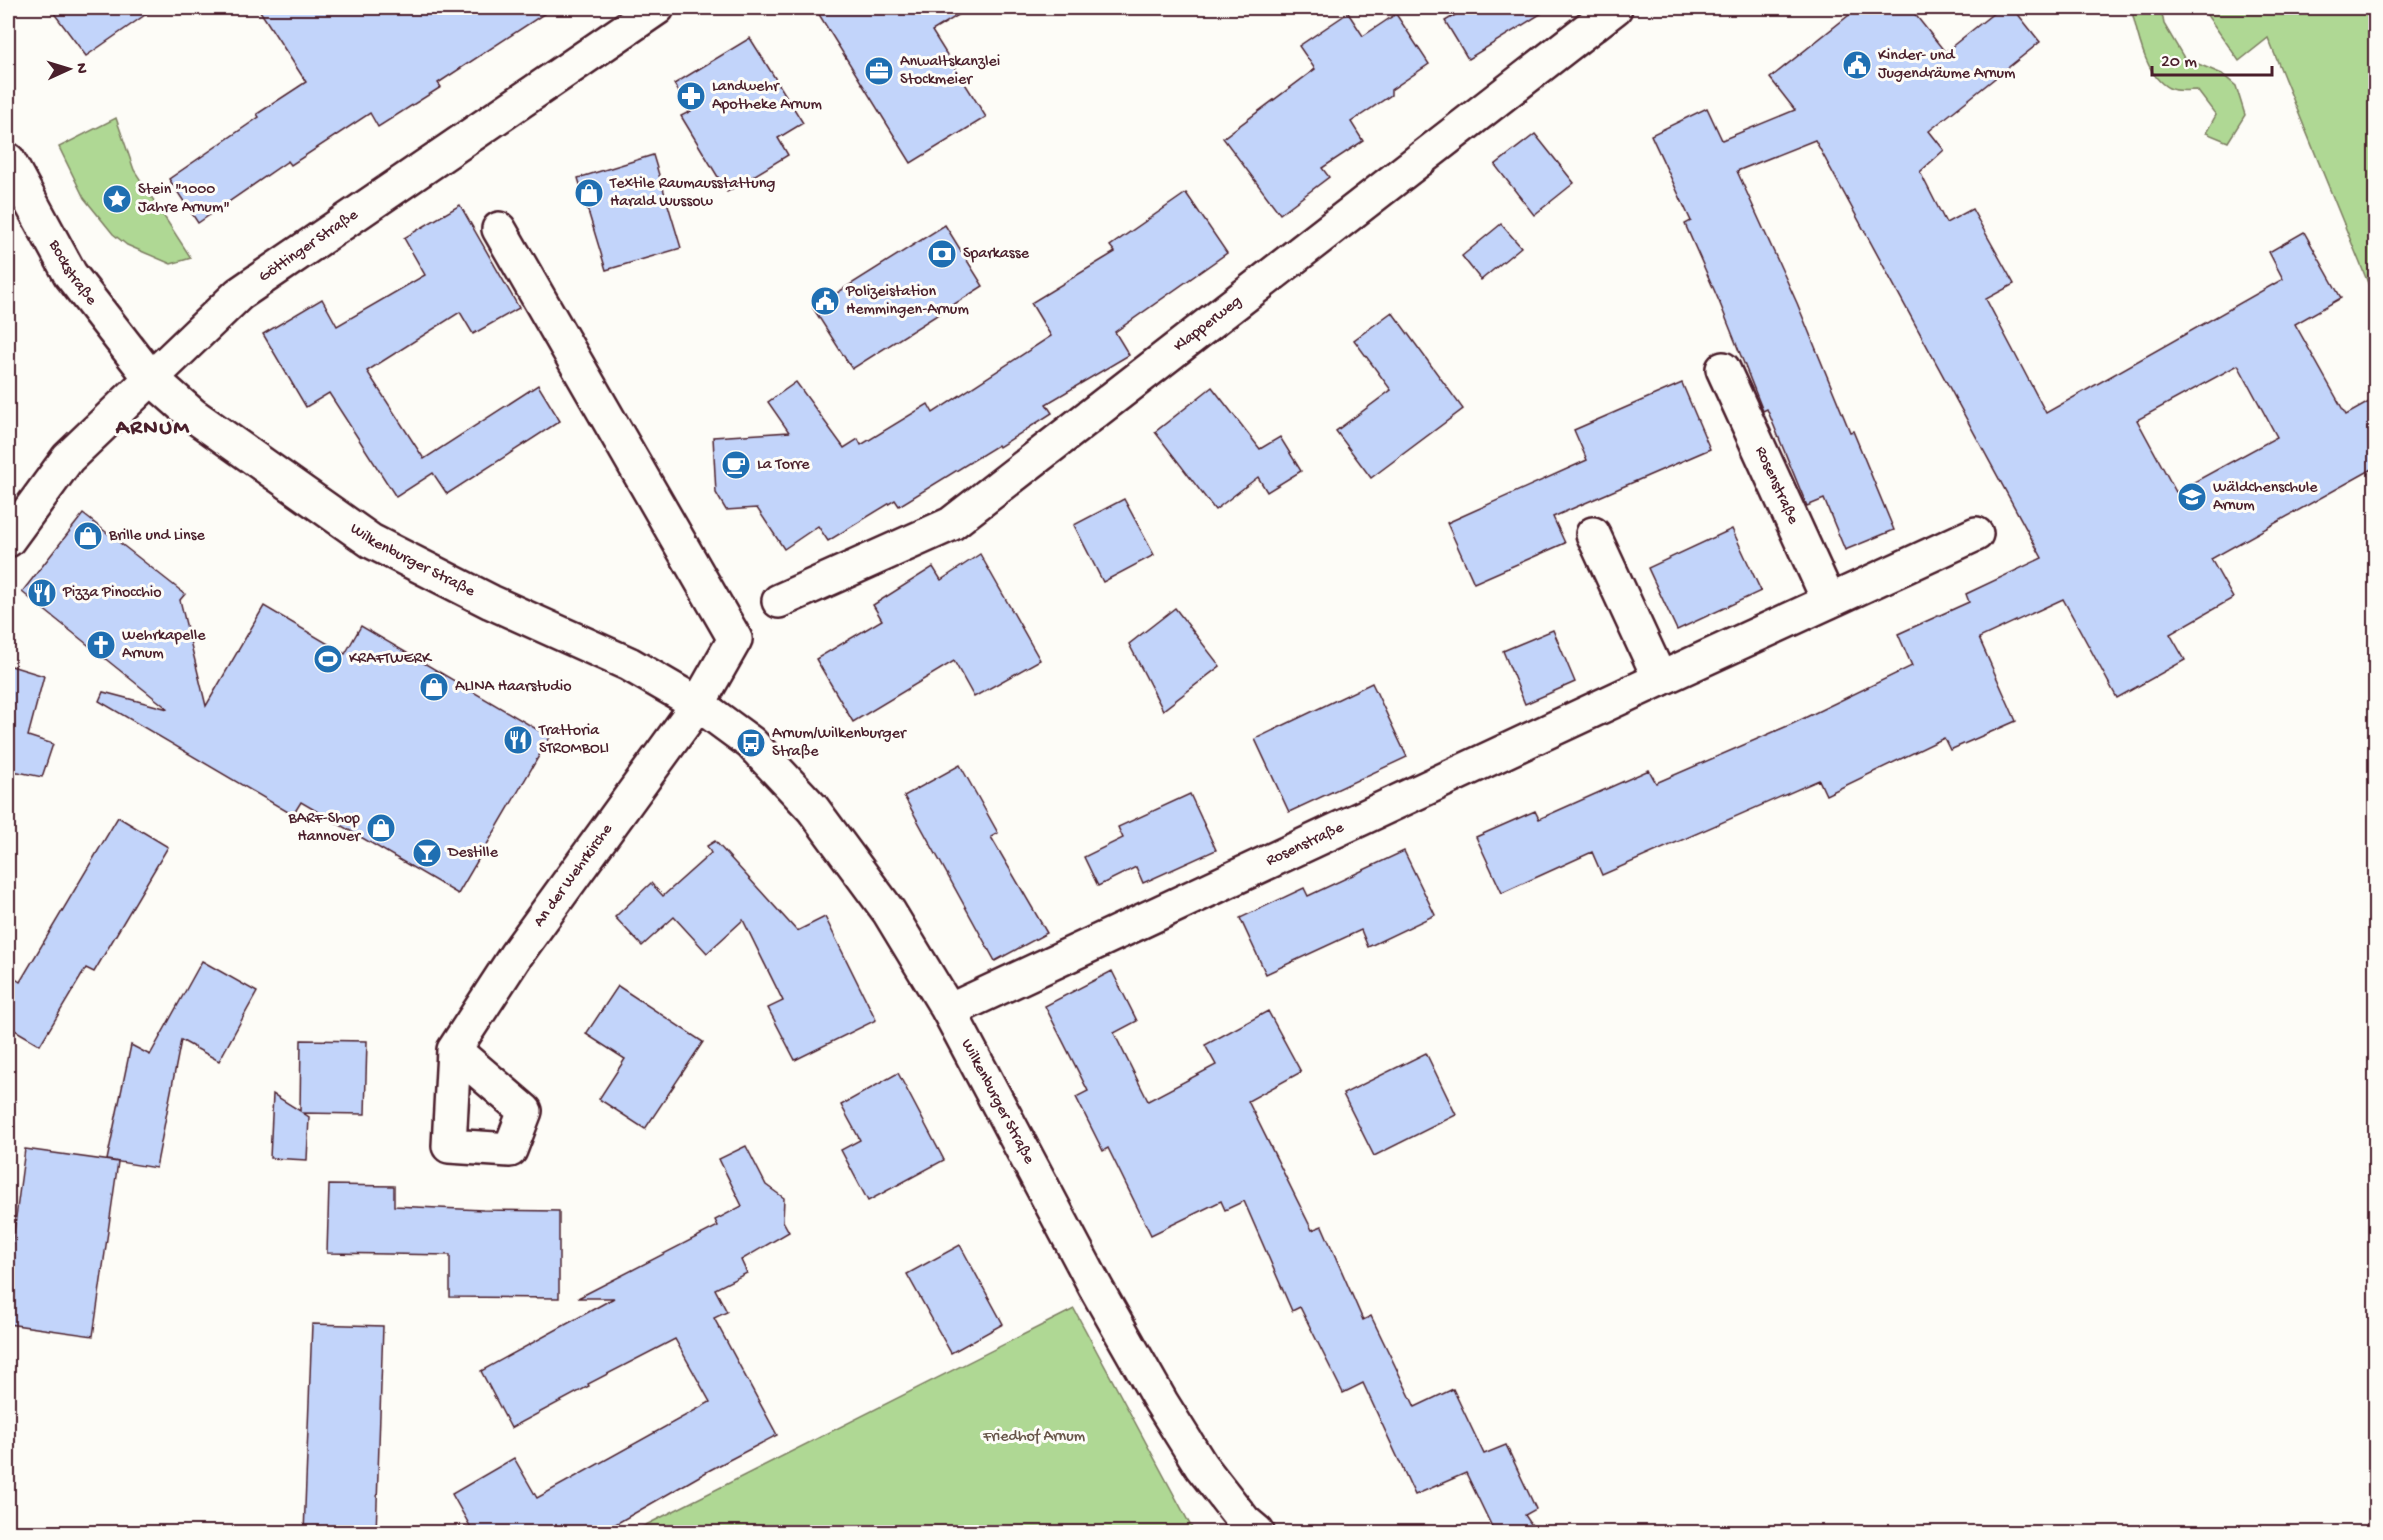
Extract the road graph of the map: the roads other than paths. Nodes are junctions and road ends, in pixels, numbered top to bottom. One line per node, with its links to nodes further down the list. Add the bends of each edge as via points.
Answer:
1 (657, 8): 6 (street, Göttinger Straße, via 239,294)
2 (1615, 8): 10 (street, Klapperweg, via 951,524)
3 (8, 160): 6 (street, Bockstraße, via 70,274)
4 (499, 229): 13 (street, via 735,639)
5 (1723, 369): 11 (street, Rosenstraße)
6 (150, 377): 9 (street, Göttinger Straße, via 68,458); 13 (street, Wilkenburger Straße, via 193,416 371,541 490,602 629,664)
7 (1593, 534): 12 (street)
8 (1976, 534): 11 (street, Rosenstraße)
9 (8, 540)
10 (779, 601)
11 (1829, 601): 12 (street, Rosenstraße)
12 (1660, 679): 14 (street, Rosenstraße)
13 (698, 704): 14 (street, Wilkenburger Straße, via 751,743 813,809 890,912); 15 (street, An der Wehrkirche, via 516,955)
14 (949, 1011): 16 (street, Wilkenburger Straße, via 1161,1402 1201,1466)
15 (454, 1050)
16 (1257, 1533)

